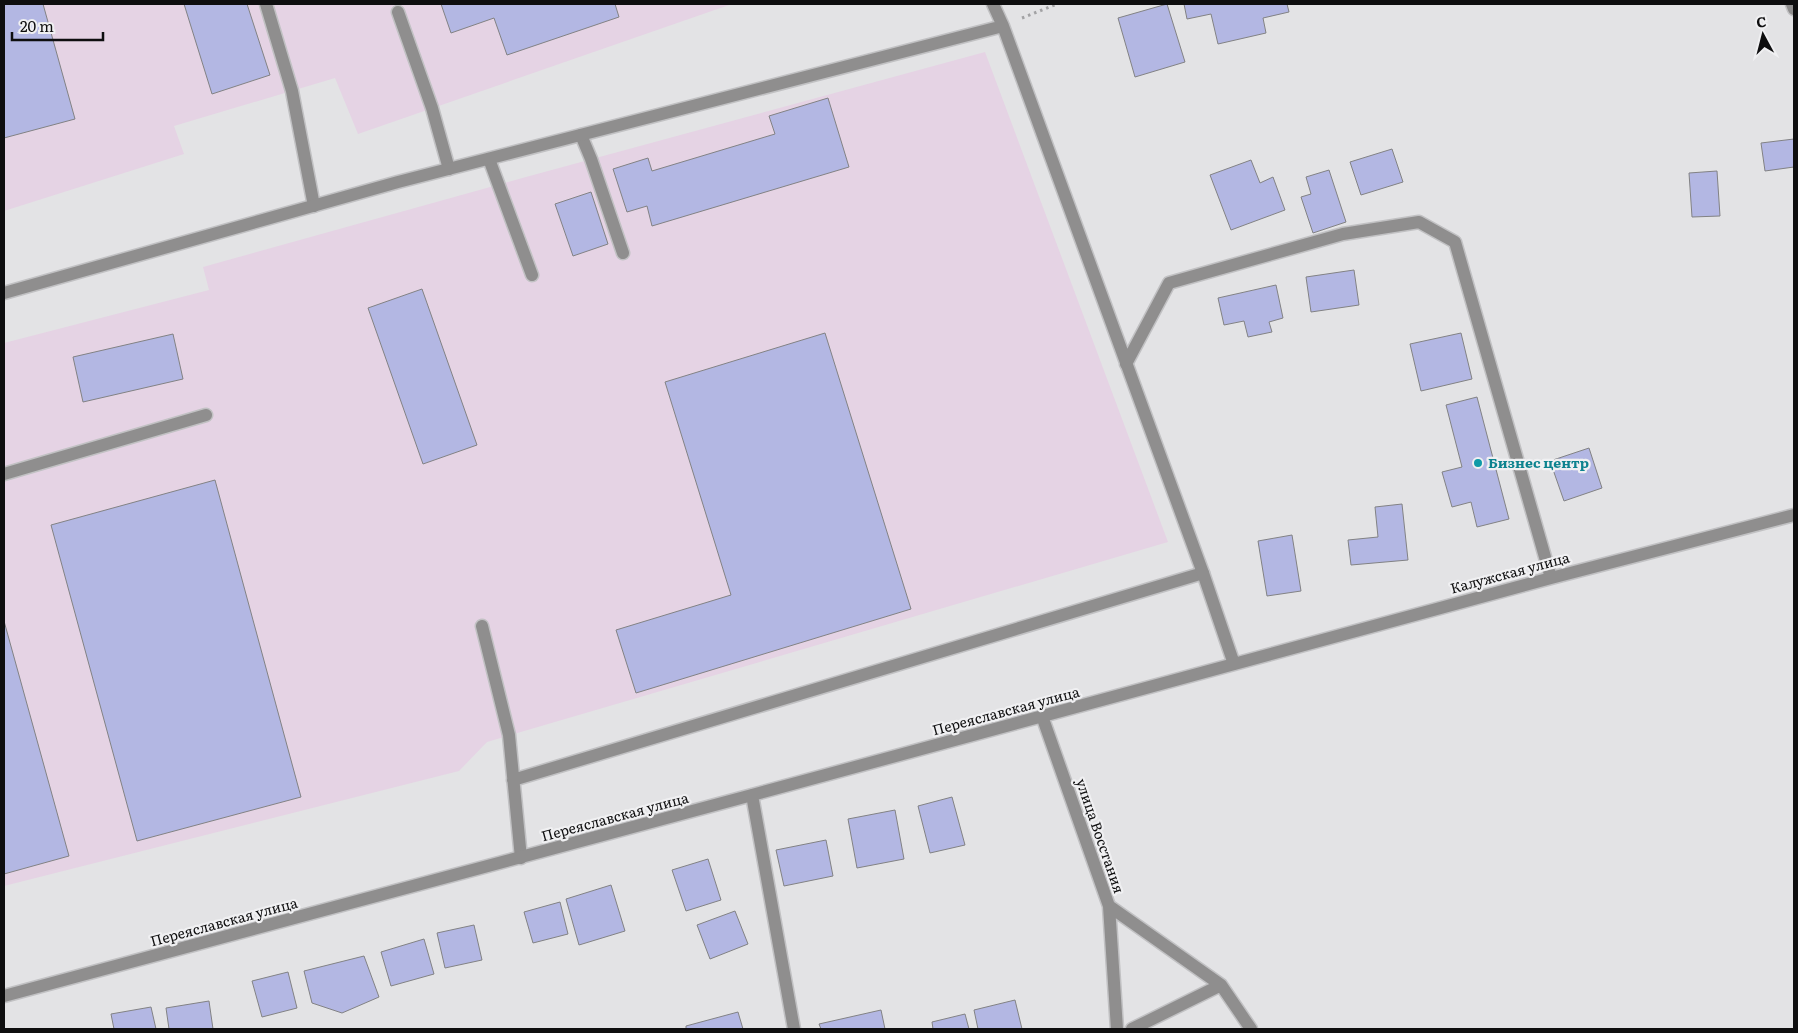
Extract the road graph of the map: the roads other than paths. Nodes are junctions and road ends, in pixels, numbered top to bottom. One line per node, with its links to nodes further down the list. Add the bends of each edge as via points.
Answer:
1 (266, 4): 10 (street, via 292,91)
2 (993, 4): 6 (street)
3 (1792, 4): 4 (street)
4 (1794, 9)
5 (398, 12): 9 (street, via 432,108)
6 (1003, 26): 7 (street); 14 (street)
7 (581, 135): 8 (street); 11 (street)
8 (489, 159): 9 (street); 12 (street)
9 (449, 169): 10 (street)
10 (314, 206): 13 (street)
11 (622, 253)
12 (532, 275)
13 (4, 293)
14 (1126, 364): 18 (street); 19 (street, via 1169,283 1343,234 1420,222 1456,242)
15 (206, 415): 16 (street)
16 (4, 474)
17 (1794, 515): 19 (street, Калужская улица)
18 (1203, 572): 21 (street); 23 (street)
19 (1550, 578): 21 (street, Калужская улица)
20 (482, 626): 23 (street, via 508,735)
21 (1234, 664): 22 (street, Переяславская улица)
22 (1042, 716): 24 (street, Переяславская улица); 26 (street, улица Восстания)
23 (513, 780): 25 (street)
24 (752, 795): 25 (street, Переяславская улица); 29 (street)
25 (520, 858): 28 (street, Переяславская улица)
26 (1109, 906): 27 (street); 30 (street, улица Восстания)
27 (1221, 985): 31 (street); 32 (street)
28 (4, 996)
29 (794, 1029)
30 (1117, 1029)
31 (1132, 1029)
32 (1251, 1029)

